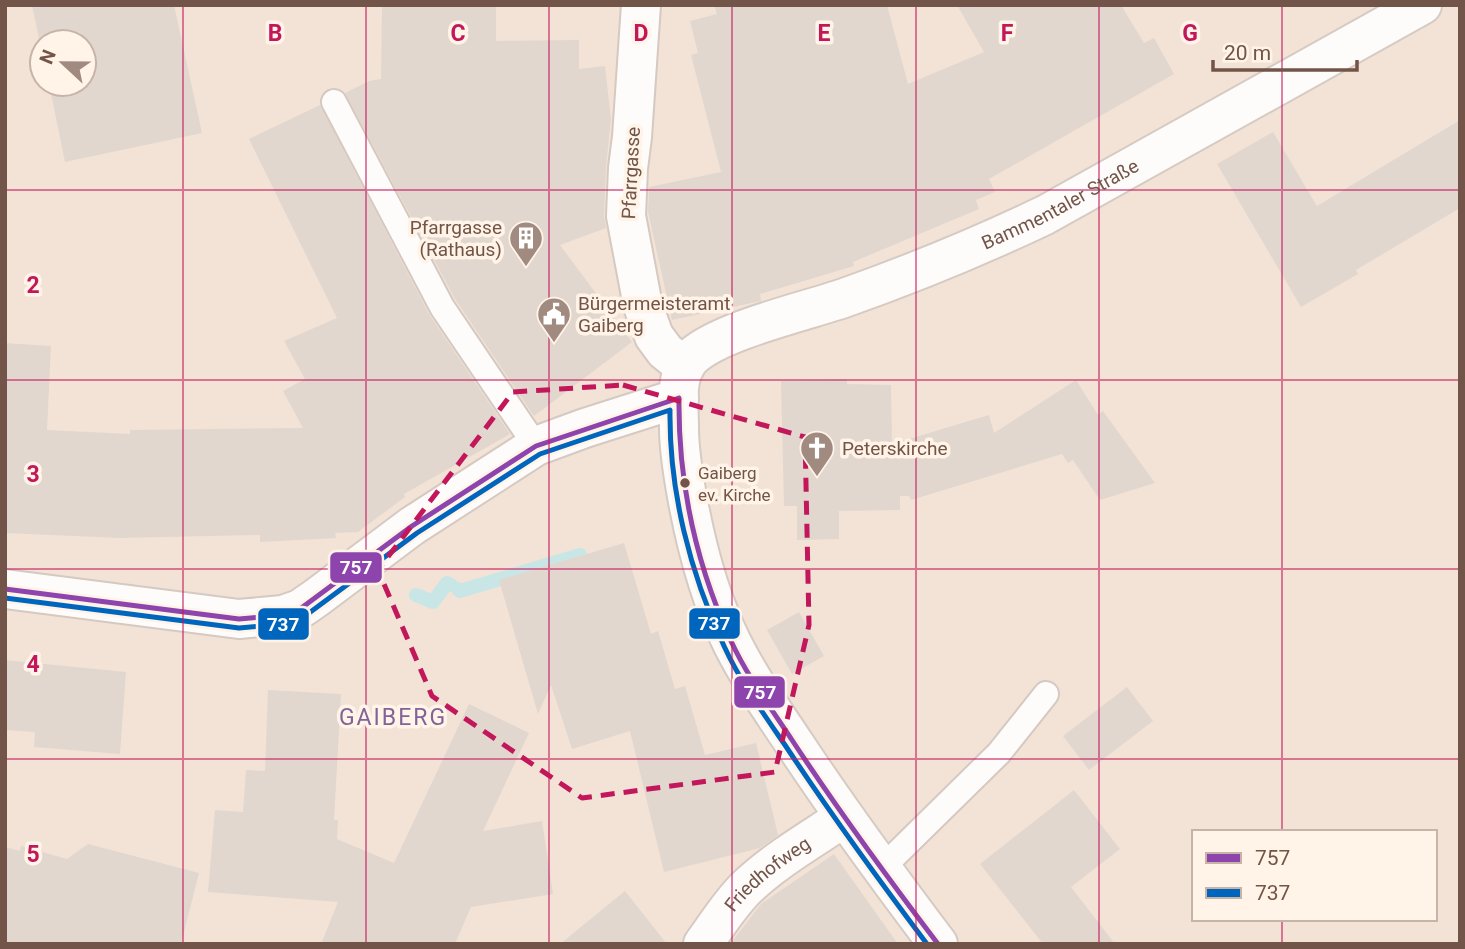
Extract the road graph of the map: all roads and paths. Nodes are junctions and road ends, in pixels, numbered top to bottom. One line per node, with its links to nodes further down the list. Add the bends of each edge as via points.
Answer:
1 (641, 5): 4 (main road, Pfarrgasse, via 626,216 643,306 654,336)
2 (1422, 5): 4 (main road, Bammentaler Straße, via 999,237 880,285 731,335 692,357)
3 (334, 102): 5 (lane, via 442,307)
4 (682, 382): 5 (main road); 8 (main road, via 680,444 688,500 716,604 759,691)
5 (536, 446): 6 (main road, via 412,526 316,598 283,615 239,619)
6 (5, 589)
7 (1046, 694): 9 (lane, via 999,754)
8 (843, 818): 9 (main road); 10 (main road, Friedhofweg, via 747,887)
9 (881, 869): 11 (main road)
10 (703, 944)
11 (938, 944)

